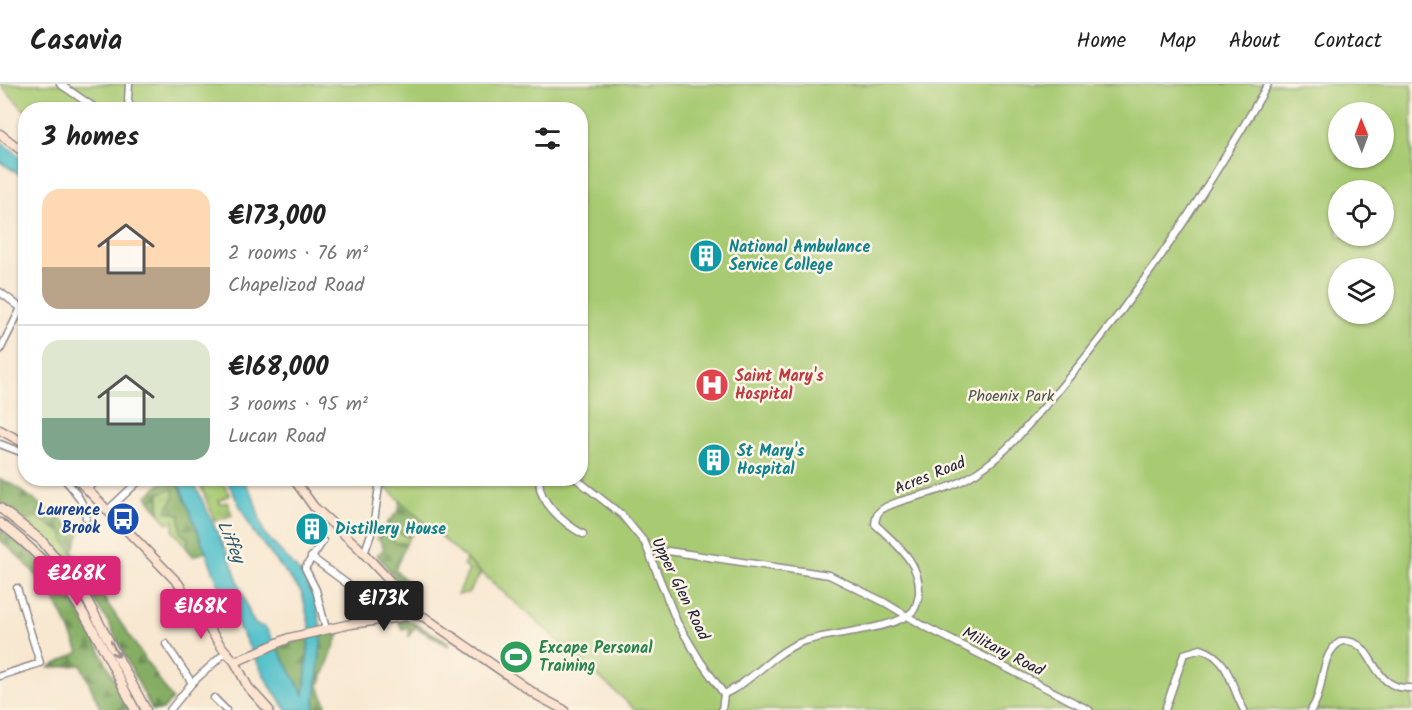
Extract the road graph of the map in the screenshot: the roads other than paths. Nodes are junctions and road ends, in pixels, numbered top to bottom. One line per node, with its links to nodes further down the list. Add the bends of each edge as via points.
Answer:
1 (60, 84): 4 (street)
2 (129, 84): 5 (street)
3 (1268, 84): 36 (street, Acres Road, via 1218,171 1153,269 1070,380 1008,448 974,474 880,511 876,516 875,524 910,557 916,570 918,602)
4 (86, 102)
5 (129, 102)
6 (0, 134): 7 (main road)
7 (18, 148)
8 (0, 292): 9 (street)
9 (18, 306)
10 (18, 314): 11 (street)
11 (0, 351)
12 (0, 430): 13 (main road)
13 (18, 440)
14 (0, 444): 15 (street)
15 (18, 451)
16 (70, 486): 26 (street, via 79,497)
17 (90, 486): 23 (street)
18 (133, 486): 25 (street)
19 (299, 486): 31 (main road, via 314,507)
20 (382, 486): 31 (street)
21 (540, 486): 28 (street, via 548,503 570,527)
22 (585, 486): 44 (street, Upper Glen Road, via 622,515 645,543 677,622)
23 (87, 488): 25 (main road)
24 (0, 508): 48 (main road, one-way to 48, via 42,541 77,582)
25 (109, 509): 39 (main road, via 178,582)
26 (86, 518)
27 (0, 523): 47 (main road, via 44,560 69,589 97,634)
28 (583, 534)
29 (323, 541): 32 (street)
30 (668, 551): 36 (street, Military Road, via 829,575)
31 (364, 554): 35 (main road, via 411,604)
32 (311, 557): 34 (street); 37 (street, via 306,572 316,590)
33 (18, 588): 41 (street, via 40,663)
34 (361, 594)
35 (415, 615): 37 (main road); 51 (main road, via 424,617)
36 (906, 616): 44 (street, via 799,643); 53 (street, Military Road)
37 (324, 630): 40 (main road, via 277,643)
38 (166, 644): 42 (street)
39 (226, 652): 40 (main road); 42 (street)
40 (235, 662): 50 (main road, via 248,687)
41 (0, 676)
42 (192, 683): 46 (street)
43 (1412, 688): 56 (street, via 1390,684 1376,671 1362,646 1342,641 1328,654 1320,694)
44 (724, 694): 52 (street)
45 (214, 698): 49 (street)
46 (170, 709)
47 (135, 710)
48 (146, 710)
49 (226, 710)
50 (269, 710)
51 (564, 710)
52 (722, 710)
53 (1089, 710)
54 (1165, 710): 55 (street, via 1184,654 1201,649 1225,666)
55 (1244, 710)
56 (1311, 710)

